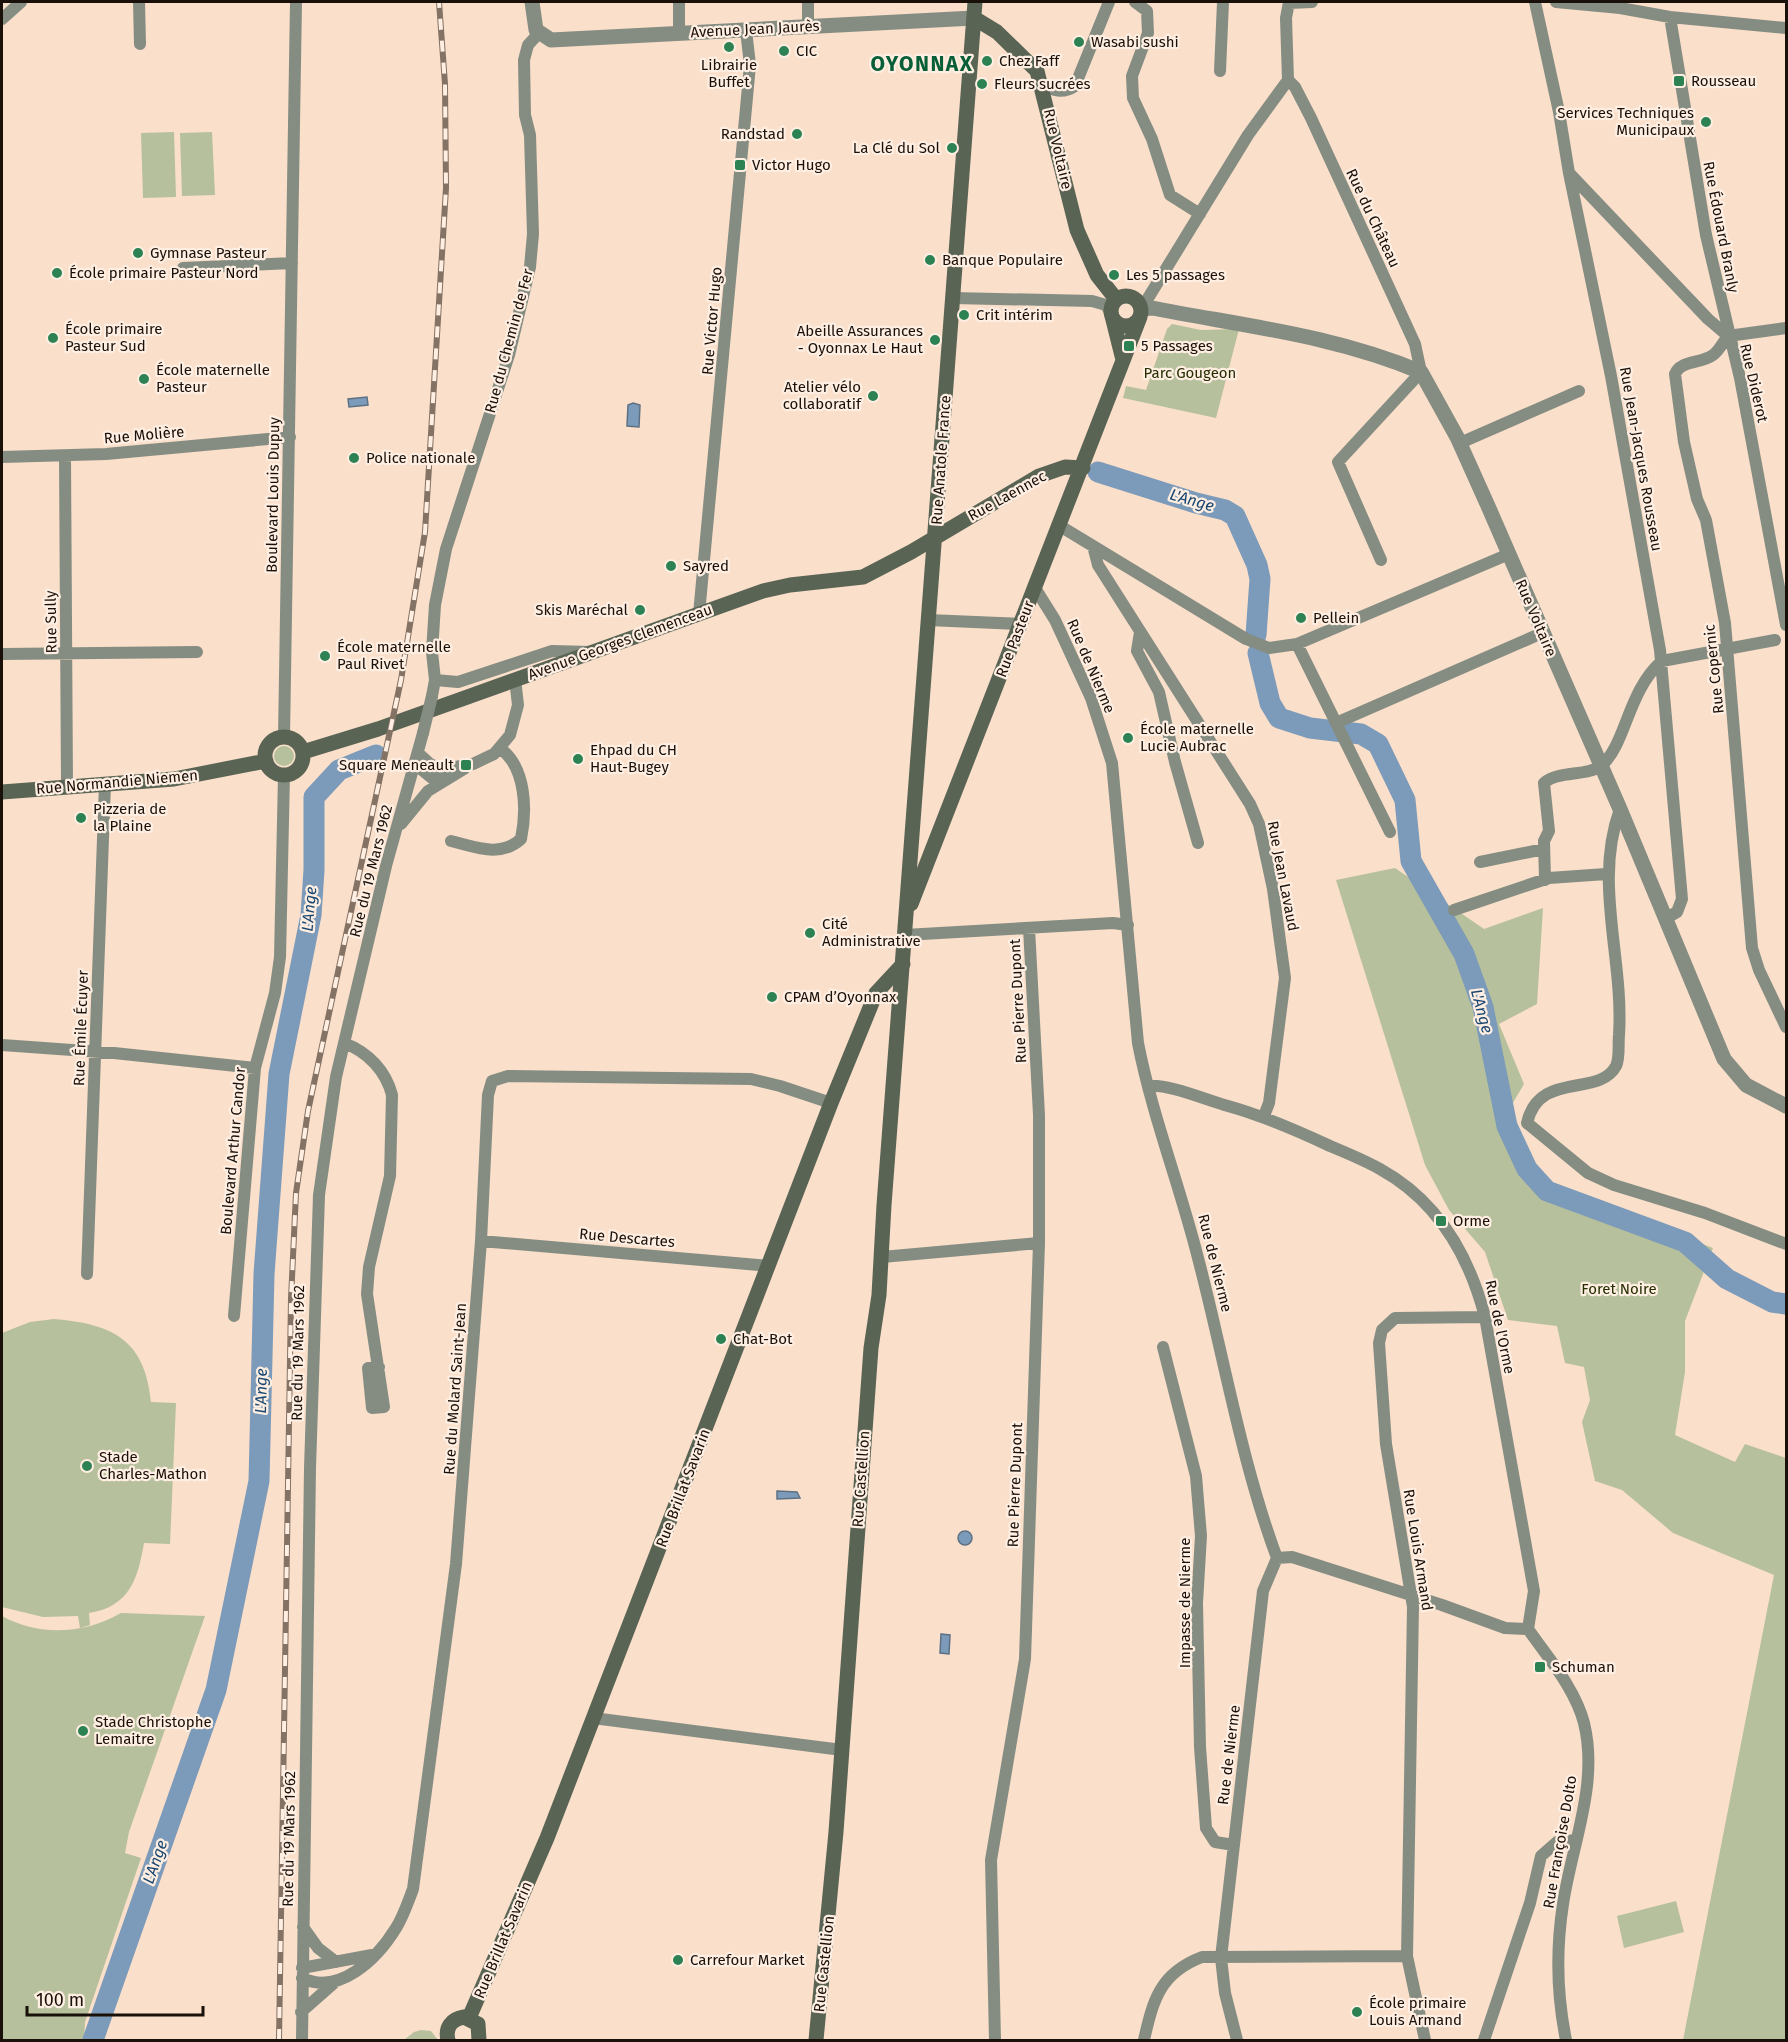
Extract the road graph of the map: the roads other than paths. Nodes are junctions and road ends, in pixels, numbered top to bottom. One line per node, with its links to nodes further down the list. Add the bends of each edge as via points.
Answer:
1 (21, 2): 17 (street)
2 (139, 2): 23 (street)
3 (296, 2): 29 (street, Boulevard Louis Dupuy)
4 (532, 2): 21 (street, via 534,25)
5 (679, 2): 22 (street)
6 (808, 2): 18 (street)
7 (975, 2): 16 (main road, Rue Anatole France)
8 (1109, 2): 26 (street, via 1075,86 1057,91)
9 (1135, 2): 28 (street, via 1147,11 1148,33 1132,76 1133,99 1152,139 1170,195)
10 (1223, 2): 24 (street)
11 (1288, 2): 12 (street); 25 (street)
12 (1312, 2)
13 (1535, 2): 27 (street, Rue Jean-Jacques Rousseau)
14 (1556, 2): 15 (street)
15 (1670, 17): 19 (street); 37 (street, Rue Édouard Branly, via 1706,235)
16 (974, 18): 18 (street, Avenue Jean Jaurès); 26 (main road, Rue Voltaire, via 997,33 1038,71); 32 (main road, Rue Anatole France)
17 (2, 19)
18 (808, 26): 20 (street, Avenue Jean Jaurès)
19 (1786, 28)
20 (746, 30): 22 (street, Avenue Jean Jaurès); 52 (street, Rue Victor Hugo, via 750,65)
21 (539, 33): 22 (street, Avenue Jean Jaurès, via 551,40); 66 (street, Rue du Chemin de Fer, via 528,45 524,60 533,234 530,267 509,355 446,549 435,605)
22 (679, 33)
23 (140, 44)
24 (1220, 71)
25 (1288, 80): 28 (street, via 1248,135); 39 (street, Rue du Château, via 1311,118 1415,344)
26 (1042, 84): 31 (main road, Rue Voltaire, via 1077,230 1084,250)
27 (1569, 173): 37 (street, Rue Diderot); 65 (street, Rue Jean-Jacques Rousseau, via 1611,376)
28 (1200, 214): 34 (street)
29 (292, 263): 30 (street); 41 (street, Boulevard Louis Dupuy)
30 (183, 268)
31 (1111, 294): 33 (street); 34 (main road, via 1131,296 1138,300); 35 (main road)
32 (953, 298): 33 (street); 47 (main road, Rue Anatole France)
33 (1097, 303): 35 (street, via 1106,305)
34 (1141, 311): 35 (main road, via 1132,325 1124,326); 38 (main road, Rue Pasteur); 39 (street, via 1152,308 1331,340)
35 (1112, 316): 38 (main road)
36 (1786, 328): 37 (street)
37 (1728, 336): 55 (street, Rue Diderot, via 1744,400); 60 (street, Rue Copernic, via 1714,355 1682,365 1675,374 1684,442 1706,520)
38 (1123, 360): 45 (main road, Rue Pasteur)
39 (1421, 372): 42 (street, Rue Voltaire); 50 (street, via 1338,462)
40 (1579, 391): 42 (street)
41 (290, 437): 44 (street, Rue Molière); 69 (street, Boulevard Louis Dupuy)
42 (1460, 442): 49 (street, Rue Voltaire)
43 (2, 457): 44 (street, Rue Molière)
44 (65, 457): 63 (street, Rue Sully)
45 (1083, 468): 46 (main road, Rue Pasteur); 47 (main road, Rue Laennec, via 1065,467 1039,476)
46 (1060, 526): 48 (street); 51 (main road, Rue Pasteur)
47 (935, 537): 52 (main road, Avenue Georges Clemenceau, via 863,577 763,591); 53 (main road, Rue Anatole France)
48 (1093, 546): 56 (street, Rue Jean Lavaud, via 1098,566); 59 (street, via 1246,639 1269,648)
49 (1509, 554): 57 (street, Rue Voltaire); 59 (street)
50 (1381, 560)
51 (1035, 588): 54 (main road, Rue Pasteur); 93 (street, Rue de Nierme, via 1091,698 1112,763)
52 (699, 614): 62 (main road, Avenue Georges Clemenceau)
53 (928, 620): 54 (street); 91 (main road, Rue Anatole France)
54 (1021, 624): 91 (main road, Rue Pasteur)
55 (1786, 625)
56 (1140, 632): 85 (street, via 1137,651 1159,692); 105 (street, Rue Jean Lavaud, via 1259,824 1285,978)
57 (1542, 633): 68 (street); 75 (street, Rue Voltaire)
58 (1774, 640): 60 (street)
59 (1297, 644): 68 (street)
60 (1728, 650): 65 (street); 97 (street, Rue Copernic, via 1752,948)
61 (197, 652): 63 (street)
62 (591, 652): 66 (street, via 552,651 458,682); 67 (main road, Avenue Georges Clemenceau)
63 (67, 653): 64 (street); 79 (street, Rue Sully)
64 (2, 654)
65 (1662, 661): 75 (street, via 1641,686); 92 (street, Rue Jean-Jacques Rousseau, via 1682,899 1677,912)
66 (435, 680): 72 (street, Rue du 19 Mars 1962, bridge)
67 (515, 680): 70 (street, via 518,705 510,735); 71 (main road, Avenue Georges Clemenceau)
68 (1336, 723): 83 (street)
69 (284, 737): 71 (main road, via 294,739); 73 (main road, via 269,745)
70 (501, 749): 74 (street); 84 (street, via 512,757 519,775 524,812 521,839 498,851)
71 (303, 752): 76 (main road, via 301,765)
72 (416, 759): 74 (street, via 436,768); 77 (street, via 432,778); 82 (street, Rue du 19 Mars 1962)
73 (266, 761): 76 (main road, via 273,771); 78 (main road, Rue Normandie Niemen, via 194,777)
74 (473, 764): 77 (street)
75 (1601, 766): 81 (street, Rue Voltaire); 86 (street, via 1544,783 1549,831)
76 (284, 775): 101 (street, Boulevard Arthur Candor, via 280,957)
77 (453, 776): 82 (street, via 421,798)
78 (105, 784): 79 (main road, Rue Normandie Niemen); 100 (street, Rue Émile Écuyer)
79 (67, 786): 80 (main road, Rue Normandie Niemen)
80 (2, 792)
81 (1620, 809): 88 (street, via 1611,833); 92 (street, Rue Voltaire)
82 (396, 831): 98 (street, Rue du 19 Mars 1962)
83 (1390, 832)
84 (451, 841)
85 (1198, 843)
86 (1544, 849): 87 (street); 89 (street)
87 (1480, 862)
88 (1606, 874): 89 (street); 108 (street, via 1620,1016 1617,1065 1608,1076 1545,1094 1530,1108 1527,1123 1588,1173)
89 (1545, 880): 90 (street)
90 (1454, 910)
91 (906, 918): 95 (main road, Rue Castellion)
92 (1665, 919): 104 (street, Rue Voltaire, via 1724,1059 1746,1085)
93 (1128, 925): 94 (street); 102 (street, Rue de Nierme, via 1138,1043)
94 (1029, 928): 95 (street); 107 (street, Rue Pierre Dupont, via 1039,1115)
95 (905, 935): 96 (main road, Rue Castellion)
96 (903, 964): 103 (main road, Rue Brillat Savarin, via 876,993); 109 (main road, Rue Castellion)
97 (1786, 1027)
98 (344, 1043): 115 (street, via 380,1068 392,1095 390,1176 369,1267 367,1294); 123 (street, Rue du 19 Mars 1962, via 323,1160 315,1276)
99 (2, 1045): 100 (street)
100 (96, 1052): 101 (street); 111 (street, Rue Émile Écuyer)
101 (255, 1068): 112 (street, Boulevard Arthur Candor)
102 (1148, 1086): 105 (street, Rue de l'Orme); 116 (street, Rue de Nierme, via 1180,1188 1257,1496)
103 (831, 1103): 106 (street, Rue du Molard Saint-Jean, via 751,1079 492,1081 488,1095); 110 (main road, Rue Brillat Savarin)
104 (1786, 1106)
105 (1264, 1116): 113 (street, Rue de l'Orme, via 1378,1168 1414,1193 1458,1244 1474,1275)
106 (481, 1241): 110 (street, Rue Descartes); 124 (street, Rue du Molard Saint-Jean, via 456,1564 413,1889 397,1927)
107 (1039, 1243): 109 (street); 136 (street, Rue Pierre Dupont, via 1025,1659 991,1860)
108 (1786, 1244)
109 (882, 1257): 120 (main road, Rue Castellion, via 871,1348)
110 (769, 1266): 119 (main road, Rue Brillat Savarin)
111 (87, 1274)
112 (234, 1316)
113 (1485, 1317): 117 (street, Rue Louis Armand, via 1395,1318 1382,1330 1379,1343 1386,1444); 118 (street, Rue de l'Orme, via 1534,1591)
114 (1163, 1347): 122 (street, Impasse de Nierme, via 1196,1476 1201,1536 1197,1603 1200,1747 1206,1828 1215,1842)
115 (379, 1367)
116 (1277, 1558): 117 (street, via 1292,1557); 122 (street, Rue de Nierme, via 1263,1591)
117 (1412, 1596): 118 (street, via 1505,1628); 125 (street, Rue Louis Armand)
118 (1528, 1629): 121 (street, Rue Françoise Dolto, via 1569,1689 1583,1721 1588,1766)
119 (593, 1718): 120 (street); 131 (main road, Rue Brillat Savarin, via 547,1838)
120 (842, 1750): 135 (main road, Rue Castellion)
121 (1576, 1840): 140 (street, via 1557,1842 1541,1856 1530,1903); 141 (street, Rue Françoise Dolto, via 1558,1950)
122 (1234, 1845): 126 (street, Rue de Nierme)
123 (303, 1928): 127 (street, via 318,1948); 128 (street, Rue du 19 Mars 1962)
124 (376, 1953): 127 (street); 129 (street, Rue du Molard Saint-Jean, via 364,1966)
125 (1407, 1956): 126 (street); 139 (street, Rue Louis Armand)
126 (1221, 1958): 137 (street, via 1202,1957 1188,1962 1167,1979 1152,2008); 138 (street, Rue de Nierme)
127 (336, 1962): 128 (street)
128 (302, 1973): 129 (street, via 315,1984); 130 (street, Rue du 19 Mars 1962)
129 (334, 1983): 130 (street, Rue du Molard Saint-Jean)
130 (301, 2012): 132 (street, Rue du 19 Mars 1962)
131 (469, 2018): 133 (main road, Rue Brillat Savarin, via 451,2023); 134 (main road, Rue Brillat Savarin, via 480,2029)
132 (302, 2040)
133 (448, 2040)
134 (479, 2040)
135 (816, 2040)
136 (995, 2040)
137 (1144, 2040)
138 (1237, 2040)
139 (1425, 2040)
140 (1484, 2040)
141 (1566, 2040)

